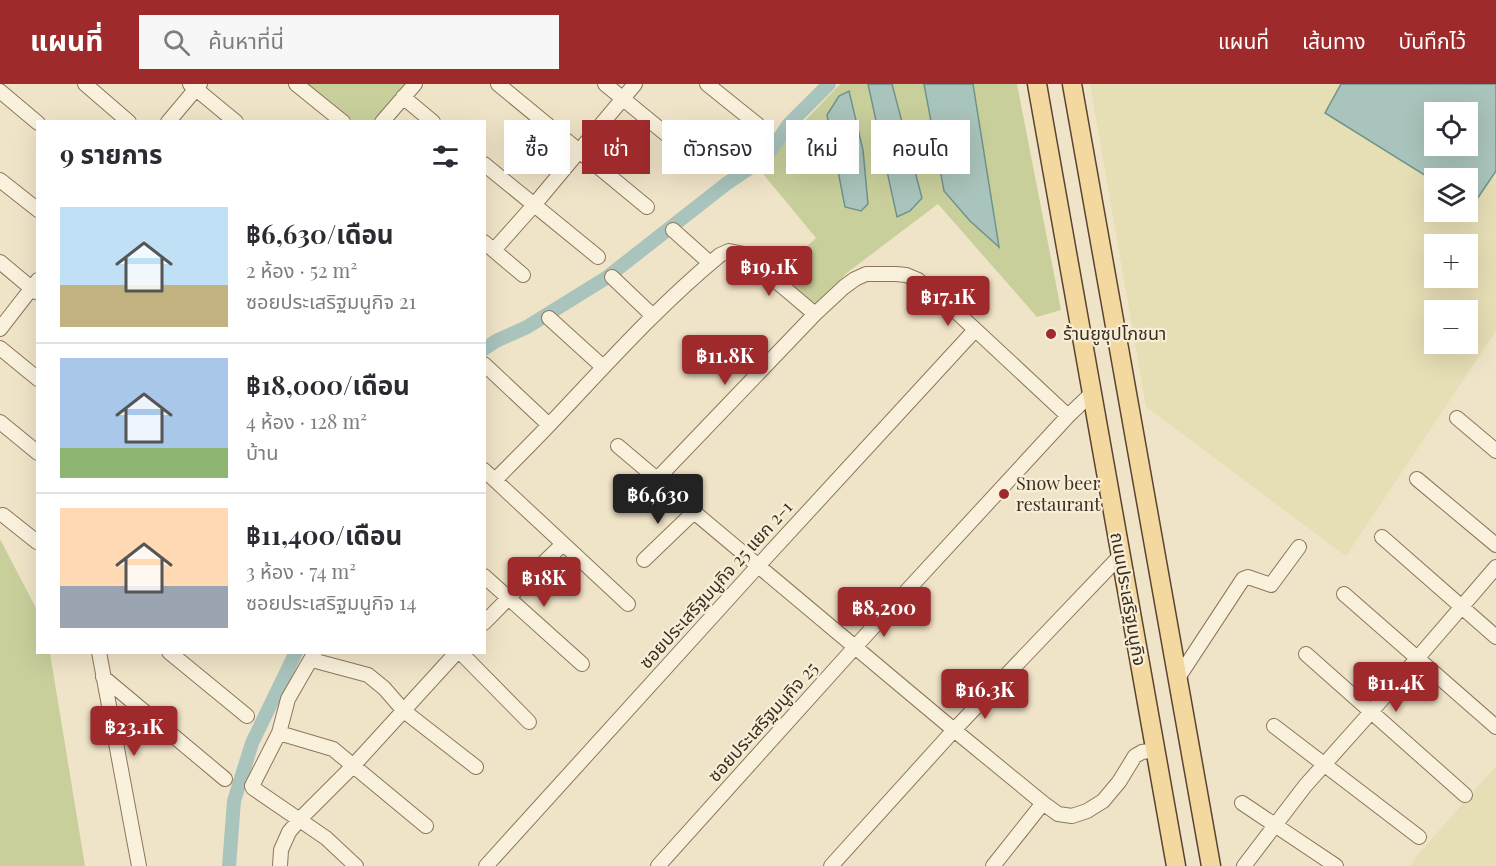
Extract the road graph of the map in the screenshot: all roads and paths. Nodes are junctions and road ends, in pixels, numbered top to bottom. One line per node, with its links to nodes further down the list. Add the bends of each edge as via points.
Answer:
1 (85, 84): 14 (street)
2 (296, 84): 17 (street)
3 (415, 84): 12 (street)
4 (498, 84): 23 (street)
5 (605, 84): 13 (street)
6 (635, 84): 13 (street)
7 (707, 84): 20 (street)
8 (1037, 84): 46 (main road, ถนนประเสริฐมนูกิจ)
9 (1072, 84): 86 (main road, ถนนประเสริฐมนูกิจ)
10 (196, 86): 15 (street); 16 (street)
11 (0, 91): 21 (street)
12 (403, 97): 18 (street); 19 (street)
13 (623, 99): 22 (street); 23 (street)
14 (127, 120)
15 (170, 120)
16 (234, 120)
17 (341, 120)
18 (384, 120)
19 (430, 120)
20 (752, 120)
21 (36, 121)
22 (662, 131)
23 (579, 151): 26 (street); 27 (street)
24 (486, 166): 26 (street)
25 (0, 180): 28 (street)
26 (534, 205): 30 (street); 31 (street)
27 (647, 207)
28 (36, 208)
29 (672, 230): 33 (street)
30 (489, 246): 34 (street)
31 (598, 257)
32 (0, 262): 36 (street)
33 (710, 263): 37 (street, via 729,251 744,254); 38 (street)
34 (523, 275)
35 (612, 278): 38 (street)
36 (35, 287): 40 (street)
37 (815, 314): 41 (street, via 855,279 866,274 896,274 918,280); 55 (street)
38 (653, 316): 44 (street)
39 (549, 318): 44 (street)
40 (0, 328)
41 (975, 330): 47 (street); 67 (street, ซอยประเสริฐมนูกิจ 25 แยก 2-1)
42 (0, 348): 45 (street)
43 (486, 366): 50 (street)
44 (603, 367): 50 (street)
45 (36, 377)
46 (1092, 393): 47 (street, ซอยประเสริฐมนูกิจ 25); 65 (main road, ถนนประเสริฐมนูกิจ)
47 (1068, 416): 76 (street, ซอยประเสริฐมนูกิจ 25)
48 (1457, 418): 53 (street)
49 (0, 422): 52 (street)
50 (549, 425): 57 (street)
51 (618, 446): 55 (street)
52 (36, 451)
53 (1496, 451)
54 (486, 472): 57 (street)
55 (657, 479): 58 (street)
56 (1417, 479): 63 (street)
57 (495, 480): 62 (street)
58 (694, 512): 66 (street); 67 (street)
59 (3, 515): 61 (street)
60 (1382, 537): 73 (street)
61 (36, 541)
62 (563, 544): 71 (street); 72 (street)
63 (1496, 545)
64 (1299, 547): 86 (street, via 1271,585 1248,577 1243,579)
65 (1120, 556): 93 (street); 95 (main road, ถนนประเสริฐมนูกิจ)
66 (644, 561)
67 (758, 566): 76 (street); 110 (street, ซอยประเสริฐมนูกิจ 25 แยก 2-1)
68 (1496, 567): 73 (street)
69 (486, 578): 71 (street)
70 (1344, 594): 83 (street)
71 (509, 597): 74 (street); 84 (street)
72 (628, 604)
73 (1461, 608): 75 (street); 83 (street)
74 (486, 621)
75 (1496, 637)
76 (855, 647): 93 (street); 111 (street, ซอยประเสริฐมนูกิจ 25)
77 (99, 654): 85 (street)
78 (171, 654): 89 (street)
79 (457, 654): 87 (street)
80 (461, 654): 90 (street)
81 (1306, 654): 88 (street)
82 (314, 656): 87 (street, via 368,675); 94 (street, via 288,699)
83 (1417, 659): 88 (street); 92 (street)
84 (582, 664)
85 (103, 677): 99 (street); 107 (street)
86 (1178, 678): 115 (main road, ถนนประเสริฐมนูกิจ)
87 (404, 711): 97 (street); 98 (street)
88 (1371, 712): 96 (street); 100 (street)
89 (247, 716)
90 (529, 722)
91 (1274, 726): 96 (street)
92 (1496, 727)
93 (954, 730): 101 (street); 112 (street)
94 (279, 733): 97 (street, via 333,749); 103 (street, via 252,786)
95 (1156, 750): 101 (street, via 1135,756 1103,801 1087,811 1072,816 1059,814); 114 (main road, ถนนประเสริฐมนูกิจ)
96 (1323, 764): 104 (street); 106 (street)
97 (353, 766): 103 (street); 105 (street)
98 (476, 767)
99 (225, 779)
100 (1465, 795)
101 (1042, 803): 113 (street)
102 (1242, 803): 104 (street)
103 (300, 819): 108 (street, via 281,850); 109 (street)
104 (1275, 825): 116 (street); 117 (street)
105 (426, 826)
106 (1419, 837)
107 (139, 866)
108 (280, 866)
109 (356, 866)
110 (486, 866)
111 (658, 866)
112 (831, 866)
113 (993, 866)
114 (1176, 866)
115 (1211, 866)
116 (1245, 866)
117 (1336, 866)

